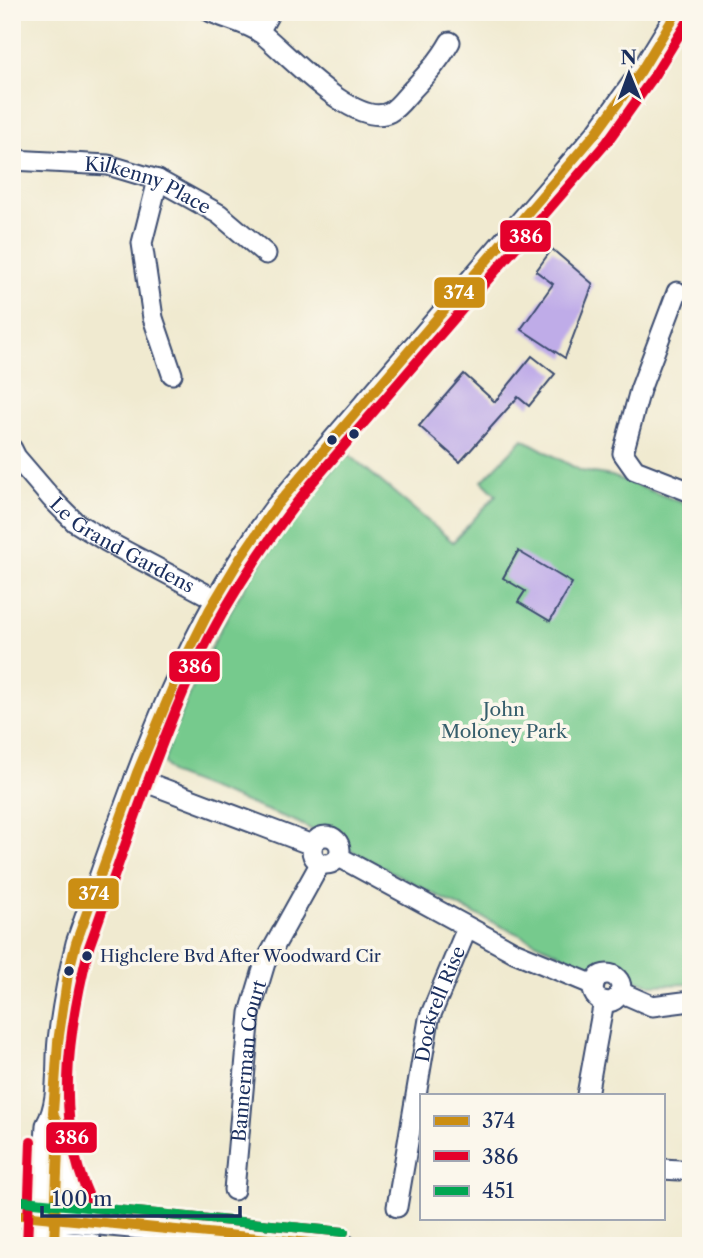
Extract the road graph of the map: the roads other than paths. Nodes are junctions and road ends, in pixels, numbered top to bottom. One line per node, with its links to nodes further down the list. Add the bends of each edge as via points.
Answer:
1 (211, 12): 4 (street)
2 (270, 12): 4 (street)
3 (677, 12): 13 (street, via 596,133 300,475 259,528)
4 (259, 32): 5 (street, via 310,78 362,113 373,115 390,112 440,60)
5 (450, 42)
6 (12, 160): 7 (street, Kilkenny Place, via 108,165)
7 (158, 180): 8 (street, Kilkenny Place, via 219,214); 10 (street, via 142,243 153,318)
8 (266, 254)
9 (677, 292): 12 (street, via 640,390 623,453 635,470)
10 (172, 374)
11 (13, 455): 13 (street, Le Grand Gardens, via 75,522)
12 (691, 492)
13 (215, 599): 14 (street, via 182,661)
14 (135, 778): 15 (street, via 313,845 313,856); 20 (street, via 68,974)
15 (330, 860): 16 (street); 23 (street, Bannerman Court, via 265,963 250,1013)
16 (467, 928): 17 (street); 25 (street, Dockrell Rise, via 429,1019)
17 (606, 993): 18 (street, via 652,1006); 19 (street)
18 (691, 1001)
19 (587, 1094)
20 (53, 1113): 21 (street, via 59,1126); 22 (street, via 46,1125)
21 (58, 1152): 27 (street); 28 (main road)
22 (43, 1177): 24 (main road); 27 (street)
23 (234, 1191)
24 (12, 1196)
25 (397, 1207)
26 (12, 1214): 27 (main road)
27 (49, 1217): 28 (main road); 30 (street)
28 (87, 1221): 32 (main road)
29 (12, 1240): 30 (main road)
30 (47, 1242): 31 (main road)
31 (90, 1246)
32 (343, 1246)

